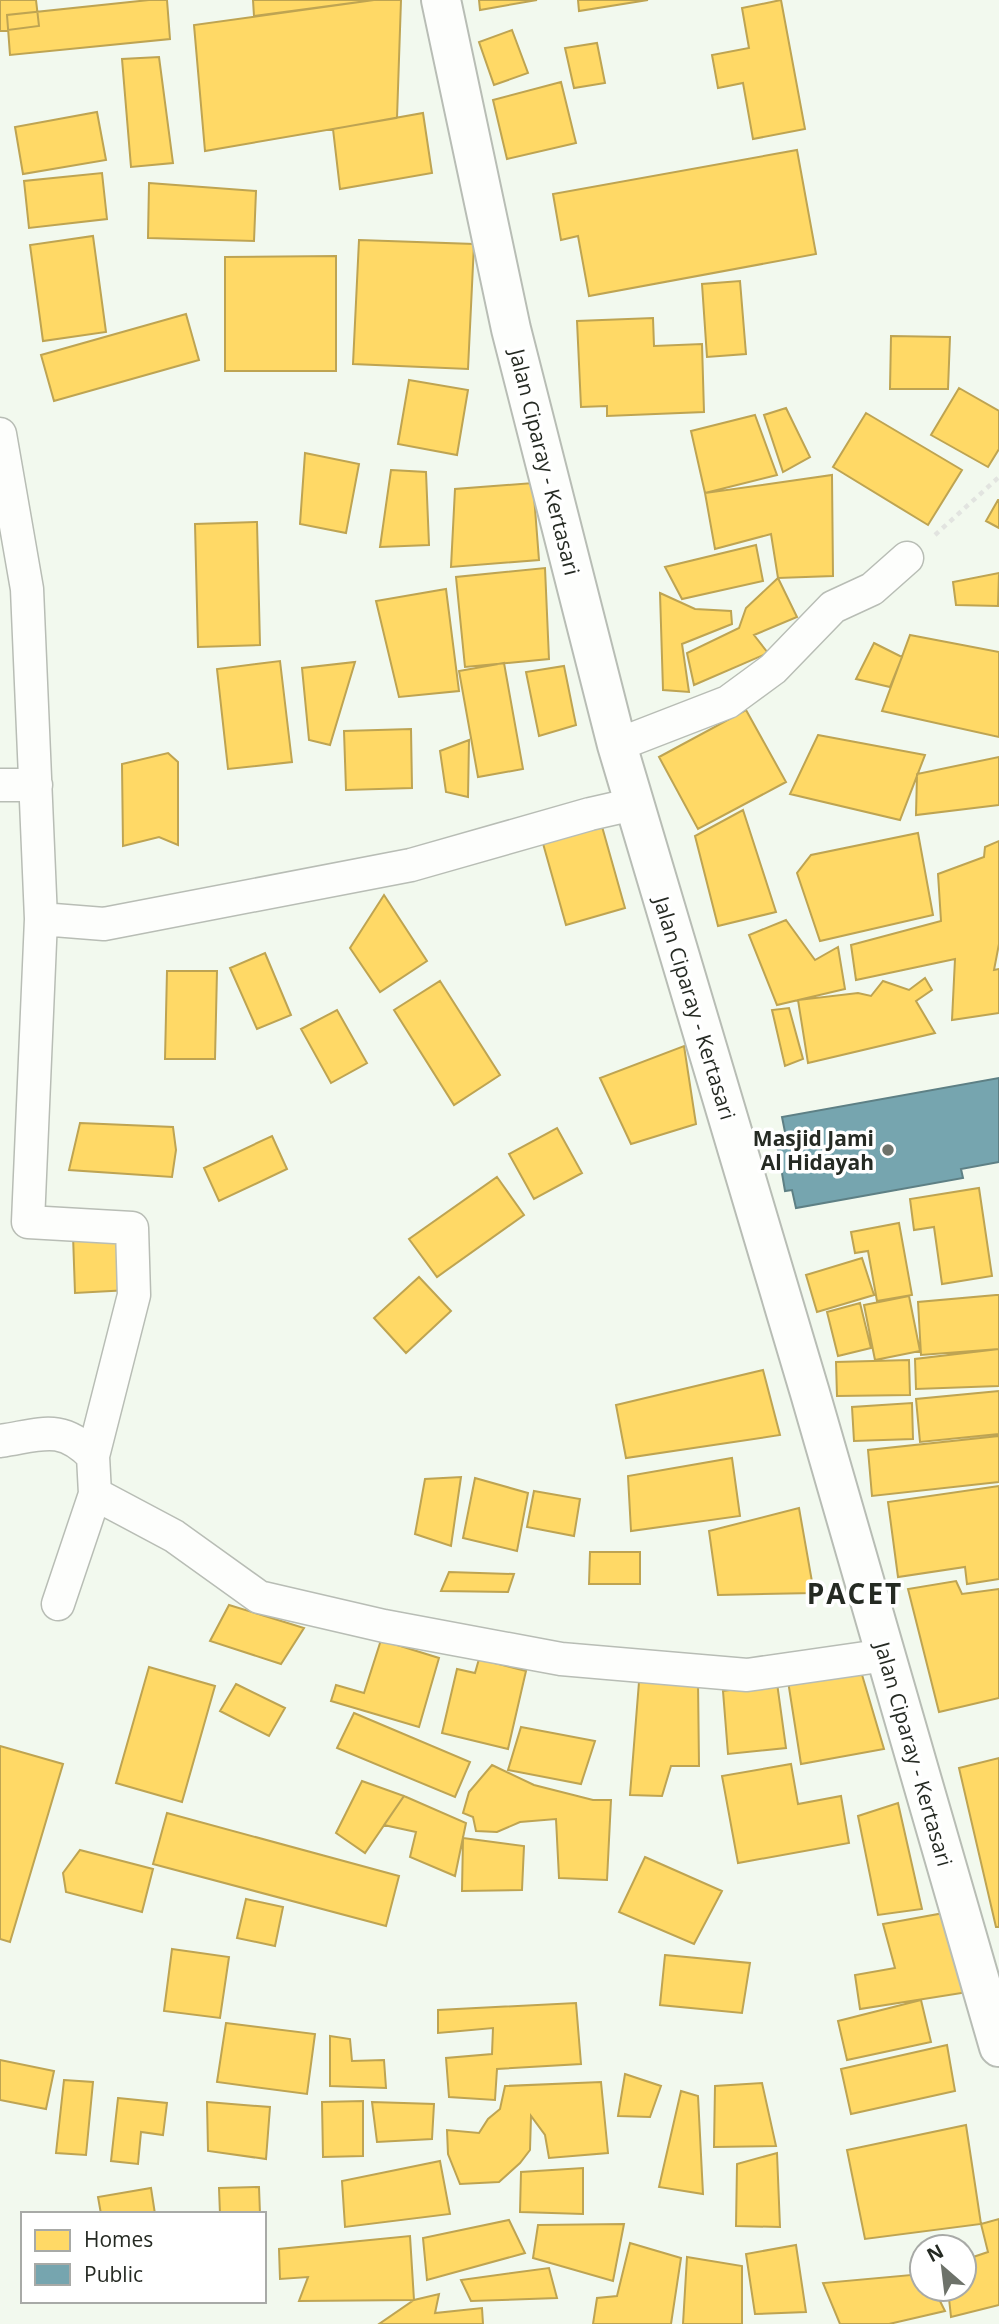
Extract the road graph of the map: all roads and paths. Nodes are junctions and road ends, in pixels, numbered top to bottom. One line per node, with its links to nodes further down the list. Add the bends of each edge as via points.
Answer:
1 (441, 0): 5 (main road, Jalan Ciparay - Kertasari, via 511,328)
2 (0, 434): 7 (street, via 27,589)
3 (999, 477): 4 (path)
4 (907, 558): 5 (street, via 872,589 833,607 773,670 728,702)
5 (617, 745): 8 (main road, Jalan Ciparay - Kertasari)
6 (0, 785): 7 (street)
7 (36, 785): 9 (street)
8 (634, 804): 9 (street, via 411,866 104,923); 14 (main road, Jalan Ciparay - Kertasari)
9 (41, 919): 11 (street, via 28,1222 132,1228 134,1295)
10 (0, 1441): 11 (street, via 61,1433)
11 (93, 1455): 12 (street)
12 (95, 1494): 13 (street); 14 (street, via 174,1536 259,1597 384,1626 561,1659 747,1675)
13 (58, 1604)
14 (886, 1655): 15 (main road, Jalan Ciparay - Kertasari)
15 (999, 2047)

